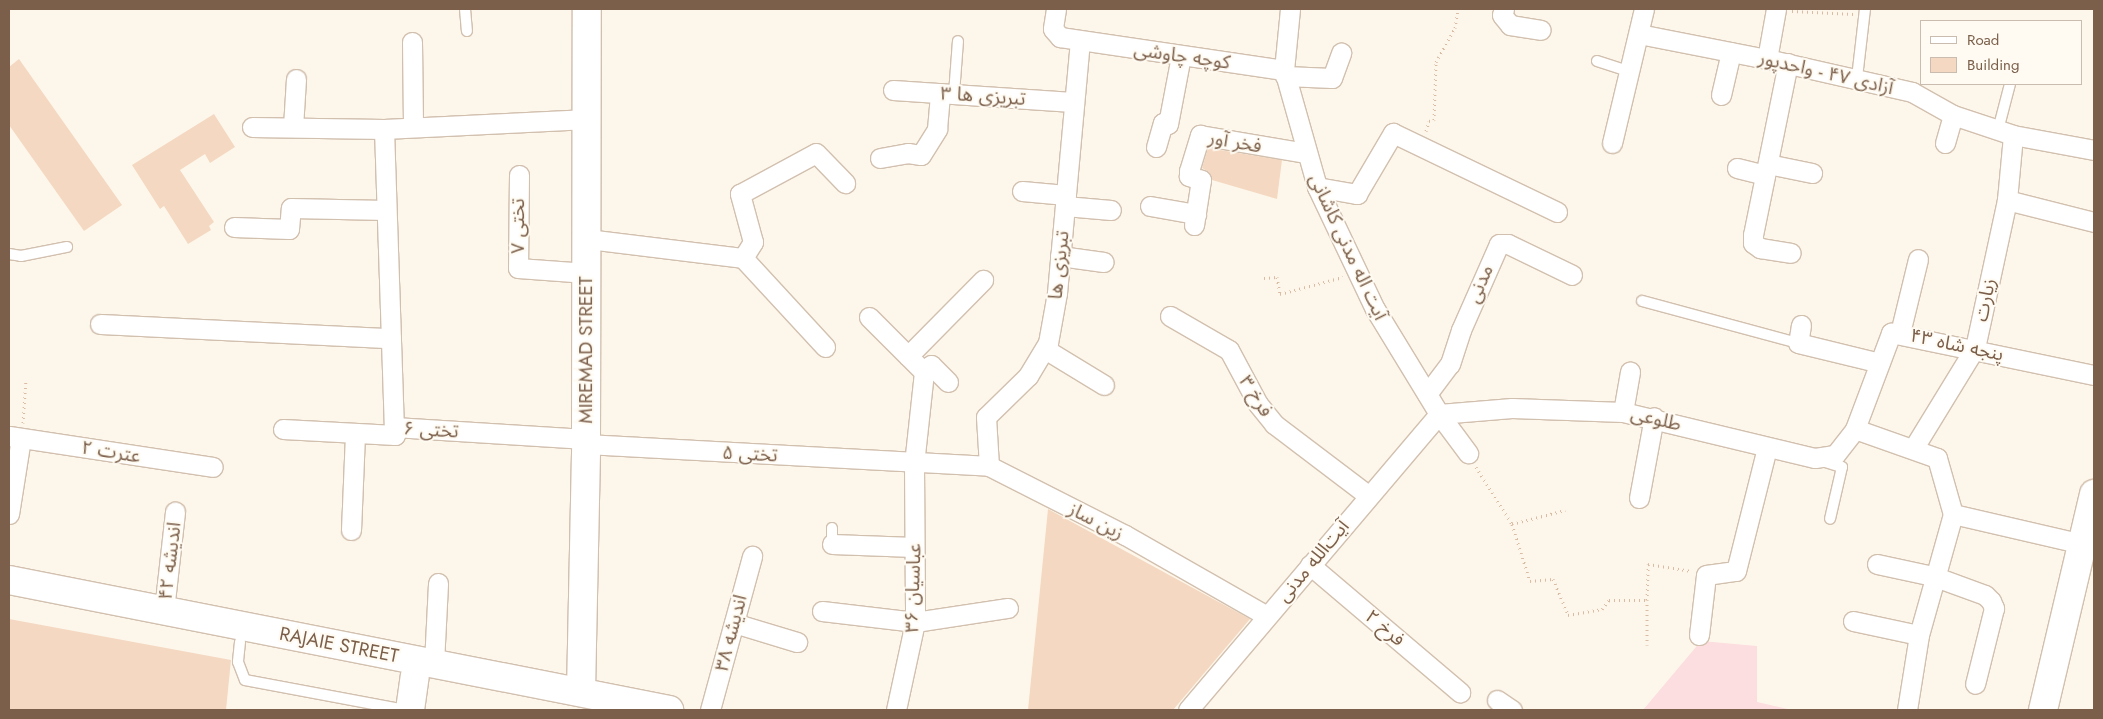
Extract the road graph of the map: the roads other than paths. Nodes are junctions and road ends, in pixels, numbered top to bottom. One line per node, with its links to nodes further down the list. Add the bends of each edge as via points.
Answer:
1 (465, 9): 10 (lane)
2 (588, 9): 31 (main road, MIREMAD STREET)
3 (1056, 9): 14 (street, کوچه چاوشی, via 1054,34)
4 (1290, 9): 22 (street, آیت اله مدنی کاشانی)
5 (1644, 9): 11 (street)
6 (1775, 9): 18 (street)
7 (1865, 12): 23 (lane)
8 (1504, 15): 9 (street)
9 (1541, 30)
10 (467, 31)
11 (1639, 34): 15 (street, آزادی ۴۷ - واحدپور); 21 (street)
12 (958, 41): 27 (lane)
13 (412, 42): 35 (street)
14 (1080, 42): 17 (street, کوچه چاوشی); 29 (street, تبریزی ها)
15 (1732, 52): 18 (street, آزادی ۴۷ - واحدپور); 28 (street)
16 (1341, 53): 22 (street, کوچه چاوشی, via 1332,78)
17 (1181, 56): 22 (street, کوچه چاوشی); 39 (street, via 1168,124 1163,123)
18 (1768, 59): 20 (street, آزادی ۴۷ - واحدپور)
19 (1597, 61): 21 (lane)
20 (1788, 63): 23 (street, آزادی ۴۷ - واحدپور); 44 (street)
21 (1630, 72): 37 (street)
22 (1285, 73): 41 (street, آیت اله مدنی کاشانی)
23 (1857, 78): 30 (street, آزادی ۴۷ - واحدپور, via 1912,92)
24 (296, 79): 33 (street)
25 (2010, 85): 36 (lane)
26 (893, 90): 27 (street, تبریزی ها ۳)
27 (947, 93): 29 (street, تبریزی ها ۳); 42 (street, via 938,129 921,155 908,153)
28 (1720, 95)
29 (1074, 102): 50 (street, تبریزی ها)
30 (1953, 115): 36 (street, آزادی ۴۷ - واحدپور); 38 (street)
31 (588, 118): 35 (street); 58 (main road, MIREMAD STREET)
32 (252, 127): 33 (street)
33 (293, 127): 34 (street)
34 (384, 128): 35 (street); 53 (street)
35 (413, 128)
36 (2006, 132): 40 (street, آزادی ۴۷ - واحدپور); 51 (street, زیارت)
37 (1612, 143)
38 (1945, 143)
39 (1156, 147)
40 (2094, 150)
41 (1306, 153): 48 (street, آیت اله مدنی کاشانی); 52 (street, فخر آور, via 1282,160 1200,135 1189,171 1192,178 1201,180 1195,219)
42 (880, 158)
43 (1737, 168): 44 (street)
44 (1766, 169): 45 (street); 61 (street, via 1753,243 1760,248)
45 (1812, 173)
46 (518, 175): 66 (street, تختی ۷, via 518,268)
47 (845, 183): 63 (street, via 816,153 740,194 753,242)
48 (1317, 187): 55 (street, via 1357,194 1393,133); 86 (street, آیت اله مدنی کاشانی, via 1375,310)
49 (1022, 191): 50 (street)
50 (1065, 200): 54 (street); 62 (street, تبریزی ها)
51 (2007, 200): 56 (street); 77 (street, زیارت)
52 (1150, 206)
53 (386, 210): 57 (street, via 291,208 289,229); 75 (street)
54 (1111, 210)
55 (1557, 212)
56 (2094, 222)
57 (234, 227)
58 (588, 239): 63 (street); 66 (main road, MIREMAD STREET)
59 (67, 246): 60 (lane, via 21,256)
60 (9, 254)
61 (1791, 254)
62 (1060, 256): 65 (street); 78 (street, تبریزی ها, via 1057,293)
63 (743, 258): 76 (street)
64 (1918, 259): 73 (street)
65 (1104, 262)
66 (587, 273): 95 (main road, MIREMAD STREET)
67 (1572, 275): 86 (street, مدنی, via 1508,244 1500,244 1461,330 1450,364)
68 (983, 280): 79 (street)
69 (1642, 301): 74 (lane)
70 (1170, 316): 104 (street, فرخ ۳, via 1229,350 1258,404 1274,424)
71 (869, 317): 79 (street)
72 (100, 324): 75 (street)
73 (1900, 333): 77 (street, پنجه شاه ۴۳); 80 (street, پنجه شاه ۴۳, via 1889,336)
74 (1800, 334): 80 (street)
75 (391, 338): 90 (street)
76 (825, 347)
77 (1975, 348): 83 (street, پنجه شاه ۴۳); 97 (street, زیارت)
78 (1045, 349): 85 (street); 101 (street, تبریزی ها, via 1028,376 986,417)
79 (908, 356): 81 (street)
80 (1880, 363): 92 (street, پنجه شاه ۴۳)
81 (924, 372): 84 (street, via 930,365); 100 (street, عباسیان ۳۶)
82 (1630, 372): 87 (street)
83 (2094, 375)
84 (948, 382)
85 (1104, 385)
86 (1427, 394): 88 (street, آیت اله مدنی کاشانی)
87 (1623, 412): 88 (street, طلوعی, via 1512,408); 89 (street, طلوعی)
88 (1439, 414): 98 (street, آیت اله مدنی کاشانی); 104 (street, آیت‌الله مدنی)
89 (1654, 417): 96 (street, طلوعی); 105 (street)
90 (394, 427): 93 (street, تختی ۶, via 395,435); 95 (street, تختی ۶)
91 (283, 429): 93 (street, تختی ۶)
92 (1855, 429): 97 (street); 99 (street, طلوعی, via 1835,455)
93 (355, 433): 110 (street)
94 (15, 437): 102 (street, عترت ۲); 107 (street)
95 (586, 441): 100 (street, تختی ۵); 135 (main road, MIREMAD STREET)
96 (1767, 448): 99 (street, طلوعی); 128 (street, via 1736,571 1706,575)
97 (1913, 449): 108 (street, via 1937,458)
98 (1468, 453)
99 (1815, 458): 109 (lane, via 1842,467)
100 (914, 464): 101 (street, زین ساز); 112 (street, عباسیان ۳۶)
101 (989, 466): 124 (street, زین ساز, via 1125,535)
102 (213, 467)
103 (2094, 494): 114 (main road)
104 (1369, 496): 116 (street, آیت‌الله مدنی)
105 (1639, 498)
106 (175, 512): 122 (street, اندیشه ۴۲)
107 (9, 514)
108 (1953, 514): 114 (street); 117 (street)
109 (1830, 519)
110 (352, 530)
111 (832, 536): 112 (street)
112 (914, 547): 126 (street, عباسیان ۳۶)
113 (752, 556): 127 (street, اندیشه ۳۸)
114 (2085, 557): 143 (main road)
115 (1877, 564): 117 (street)
116 (1310, 565): 124 (street, آیت‌الله مدنی); 134 (street, فرخ ۲)
117 (1933, 576): 129 (street); 133 (street, via 1991,600 1994,608)
118 (9, 580): 122 (main road, RAJAIE STREET)
119 (438, 583): 132 (street)
120 (9, 596): 130 (main road, RAJAIE STREET)
121 (1008, 608): 126 (street)
122 (164, 610): 132 (main road, RAJAIE STREET)
123 (822, 610): 126 (street)
124 (1267, 616): 141 (street, آیت‌الله مدنی)
125 (1853, 621): 129 (street)
126 (915, 622): 140 (street, عباسیان ۳۶)
127 (734, 623): 131 (street); 139 (street, اندیشه ۳۸)
128 (1699, 635)
129 (1919, 635): 142 (street)
130 (240, 642): 132 (main road, RAJAIE STREET); 136 (lane, via 238,662 245,680)
131 (797, 642)
132 (424, 669): 135 (main road, RAJAIE STREET); 137 (main road)
133 (1975, 684)
134 (1460, 692)
135 (584, 701): 138 (main road, RAJAIE STREET)
136 (405, 710)
137 (410, 710)
138 (669, 710)
139 (710, 710)
140 (896, 710)
141 (1188, 710)
142 (1907, 710)
143 (2043, 710)

